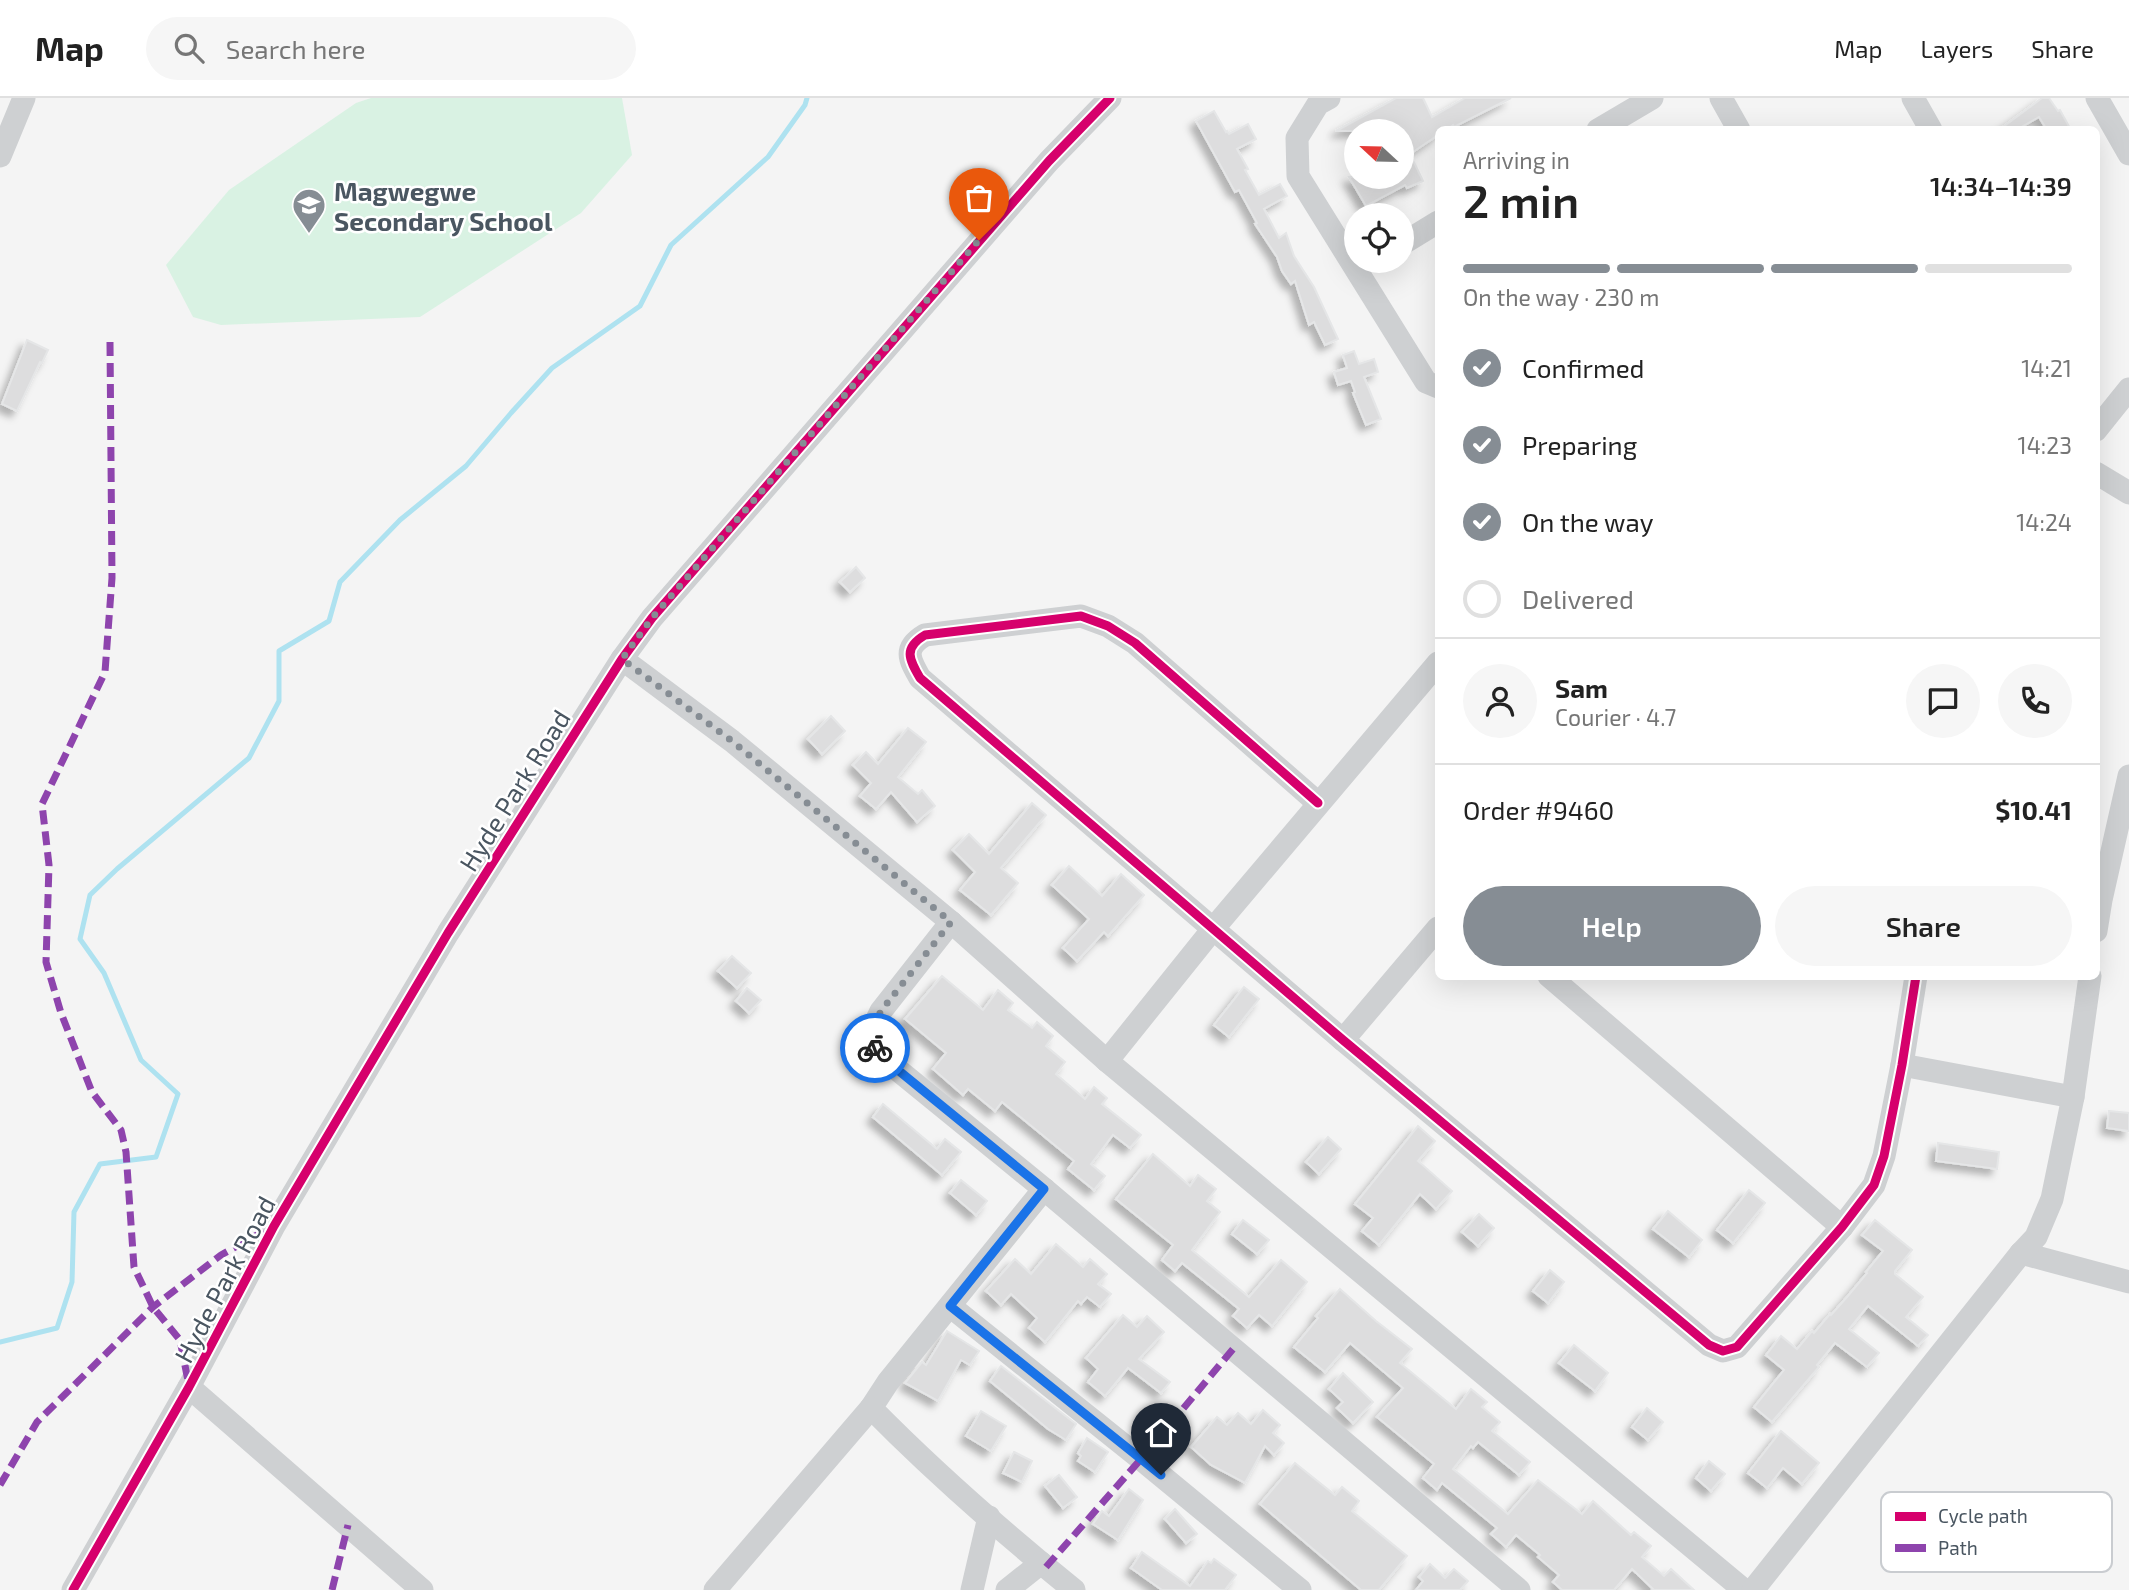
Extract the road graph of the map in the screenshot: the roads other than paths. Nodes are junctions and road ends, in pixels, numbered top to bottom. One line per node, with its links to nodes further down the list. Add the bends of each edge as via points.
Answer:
1 (24, 98): 12 (street)
2 (1110, 98): 22 (street, Hyde Park Road, via 936,290)
3 (1329, 98): 14 (street, via 1318,104 1297,138 1298,176)
4 (1652, 98): 8 (street)
5 (1721, 98): 9 (street)
6 (1913, 98): 10 (street)
7 (2097, 98): 11 (street)
8 (1605, 126)
9 (1737, 126)
10 (1929, 126)
11 (2129, 154)
12 (0, 156)
13 (1435, 224): 15 (street)
14 (1344, 237)
15 (1414, 237)
16 (1369, 273): 17 (street, via 1426,382)
17 (1435, 386)
18 (2129, 389): 19 (street)
19 (2100, 425)
20 (2100, 475): 21 (street)
21 (2129, 493)
22 (622, 659): 27 (street, via 732,741); 42 (street, Hyde Park Road, via 434,957 274,1226)
23 (1435, 666): 25 (street)
24 (2129, 776): 26 (street)
25 (1318, 803): 28 (street); 28 (street, via 1135,643 1108,626 1081,616 925,635 916,641 910,650 911,662 920,678)
26 (2100, 906)
27 (951, 922): 34 (street); 37 (street, via 881,1011 870,1034 877,1053)
28 (1213, 929): 33 (street); 34 (street)
29 (1435, 932): 33 (street)
30 (1554, 980): 38 (street)
31 (1915, 980): 35 (street)
32 (2089, 980): 36 (street)
33 (1343, 1040): 38 (street, via 1709,1345 1723,1351 1737,1347)
34 (1107, 1061): 55 (street)
35 (1902, 1065): 36 (street); 38 (street, via 1874,1185)
36 (2073, 1097): 39 (street, via 2052,1199 2036,1237)
37 (1044, 1189): 41 (street); 54 (street)
38 (1842, 1227)
39 (2021, 1253): 40 (street); 56 (street)
40 (2129, 1282)
41 (950, 1306): 43 (street); 53 (street)
42 (189, 1387): 46 (street); 47 (street, Hyde Park Road)
43 (871, 1408): 44 (street); 49 (street)
44 (989, 1517): 45 (street); 50 (street)
45 (1041, 1563): 51 (street); 52 (street)
46 (399, 1581): 48 (street)
47 (74, 1590)
48 (422, 1590)
49 (715, 1590)
50 (972, 1590)
51 (1007, 1590)
52 (1074, 1590)
53 (1300, 1590)
54 (1519, 1590)
55 (1744, 1590)
56 (1753, 1590)

